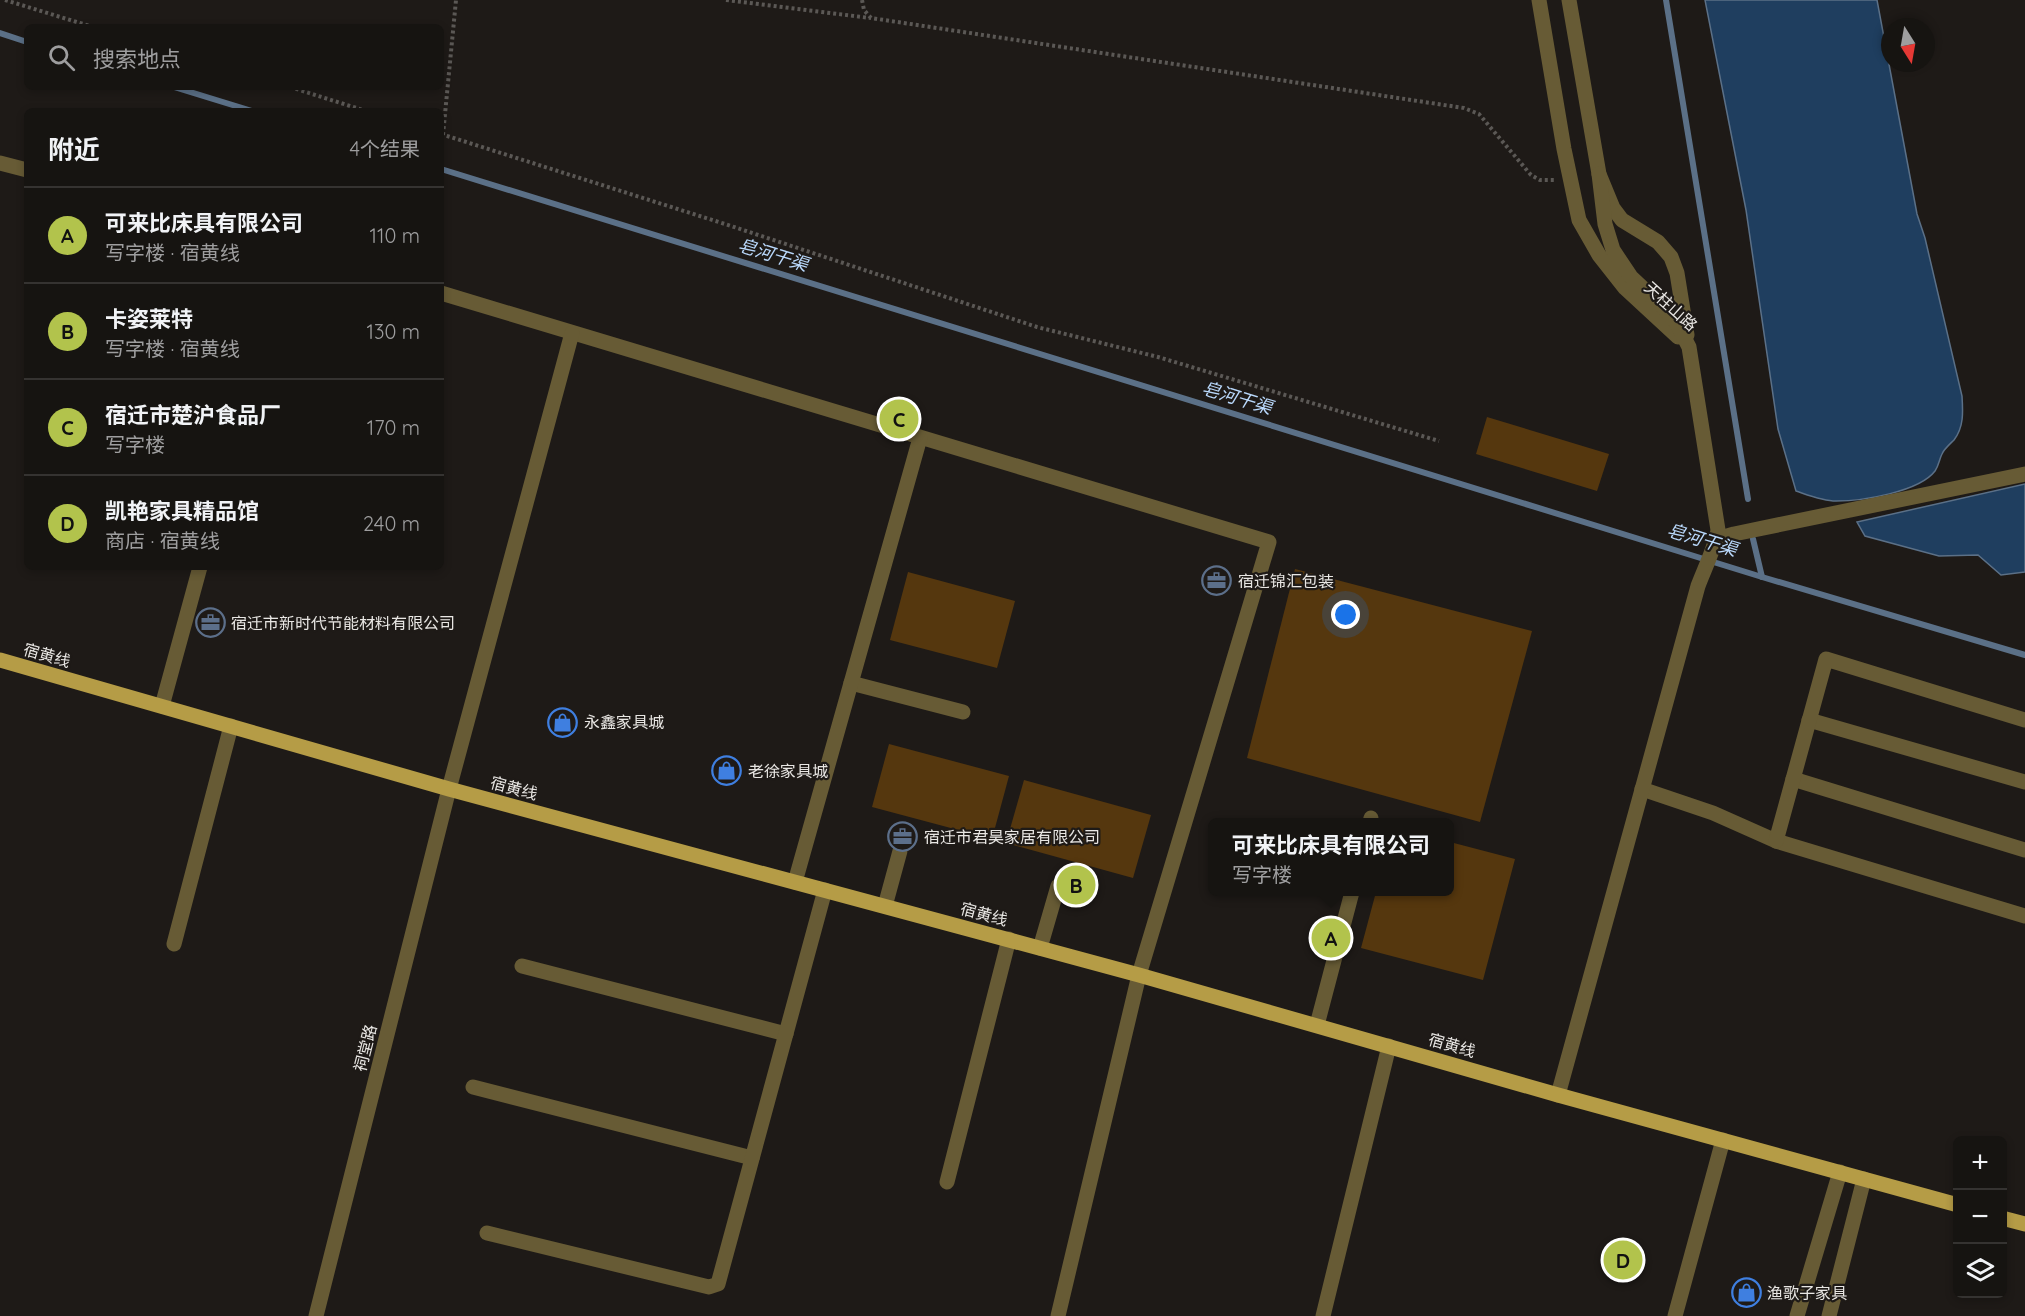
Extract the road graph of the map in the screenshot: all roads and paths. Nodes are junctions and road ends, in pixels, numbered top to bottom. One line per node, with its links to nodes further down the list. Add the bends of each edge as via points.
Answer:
1 (5, 0): 7 (path)
2 (456, 0): 12 (path)
3 (726, 0): 8 (path)
4 (862, 0): 8 (path)
5 (1539, 0): 17 (street, 天柱山路)
6 (1569, 0): 16 (street, 天柱山路)
7 (15, 2): 9 (path)
8 (871, 18): 17 (path, via 1464,108 1479,114 1531,175 1540,180)
9 (84, 24)
10 (300, 90): 11 (path)
11 (356, 108)
12 (444, 116)
13 (444, 136): 22 (path, via 1037,327 1158,357)
14 (0, 163): 15 (street)
15 (24, 169)
16 (1599, 174): 20 (street, via 1605,224 1613,250 1631,277 1676,322); 20 (street, 天柱山路, via 1622,220 1658,242 1671,257)
17 (1569, 179): 20 (street, 天柱山路, via 1580,220 1599,255 1625,288)
18 (444, 294): 19 (street)
19 (572, 333): 21 (street); 35 (street, 祠堂路)
20 (1689, 347): 24 (street, via 1718,523)
21 (920, 438): 27 (street); 50 (street, via 1269,543)
22 (1439, 441)
23 (2025, 474): 24 (street, via 1734,534)
24 (1715, 542): 36 (street, via 1698,586)
25 (199, 570): 28 (street)
26 (0, 660): 28 (main road, 宿黄线)
27 (851, 683): 29 (street); 40 (street)
28 (162, 706): 32 (main road, 宿黄线)
29 (963, 712)
30 (1809, 720): 31 (street, via 1826,659); 33 (street); 34 (street)
31 (2025, 720)
32 (231, 726): 35 (main road, 宿黄线); 47 (street)
33 (1793, 779): 37 (street); 38 (street)
34 (2025, 782)
35 (449, 789): 40 (main road, 宿黄线); 65 (street, 祠堂路)
36 (1642, 789): 37 (street, via 1713,813); 55 (street)
37 (1776, 841): 45 (street)
38 (2025, 850)
39 (900, 851): 44 (street)
40 (795, 882): 42 (main road, 宿黄线)
41 (1058, 885): 48 (street)
42 (825, 890): 44 (main road, 宿黄线); 52 (street)
43 (1351, 896): 51 (street)
44 (885, 906): 46 (main road, 宿黄线)
45 (2025, 916)
46 (1009, 939): 48 (main road, 宿黄线); 60 (street)
47 (174, 944)
48 (1040, 948): 50 (main road, 宿黄线)
49 (522, 966): 52 (street)
50 (1139, 975): 51 (main road, 宿黄线); 66 (street)
51 (1317, 1026): 53 (main road, 宿黄线)
52 (786, 1034): 57 (street)
53 (1389, 1046): 55 (main road, 宿黄线); 67 (street)
54 (473, 1087): 57 (street)
55 (1558, 1095): 56 (main road, 宿黄线)
56 (1723, 1140): 58 (main road, 宿黄线); 68 (street)
57 (752, 1158): 64 (street, via 718,1284 709,1287)
58 (1840, 1172): 59 (main road, 宿黄线); 69 (street)
59 (1864, 1179): 61 (main road, 宿黄线); 70 (street)
60 (947, 1182)
61 (1953, 1204)
62 (2007, 1219): 63 (main road)
63 (2025, 1224)
64 (487, 1233)
65 (316, 1316)
66 (1058, 1316)
67 (1323, 1316)
68 (1675, 1316)
69 (1797, 1316)
70 (1829, 1316)

